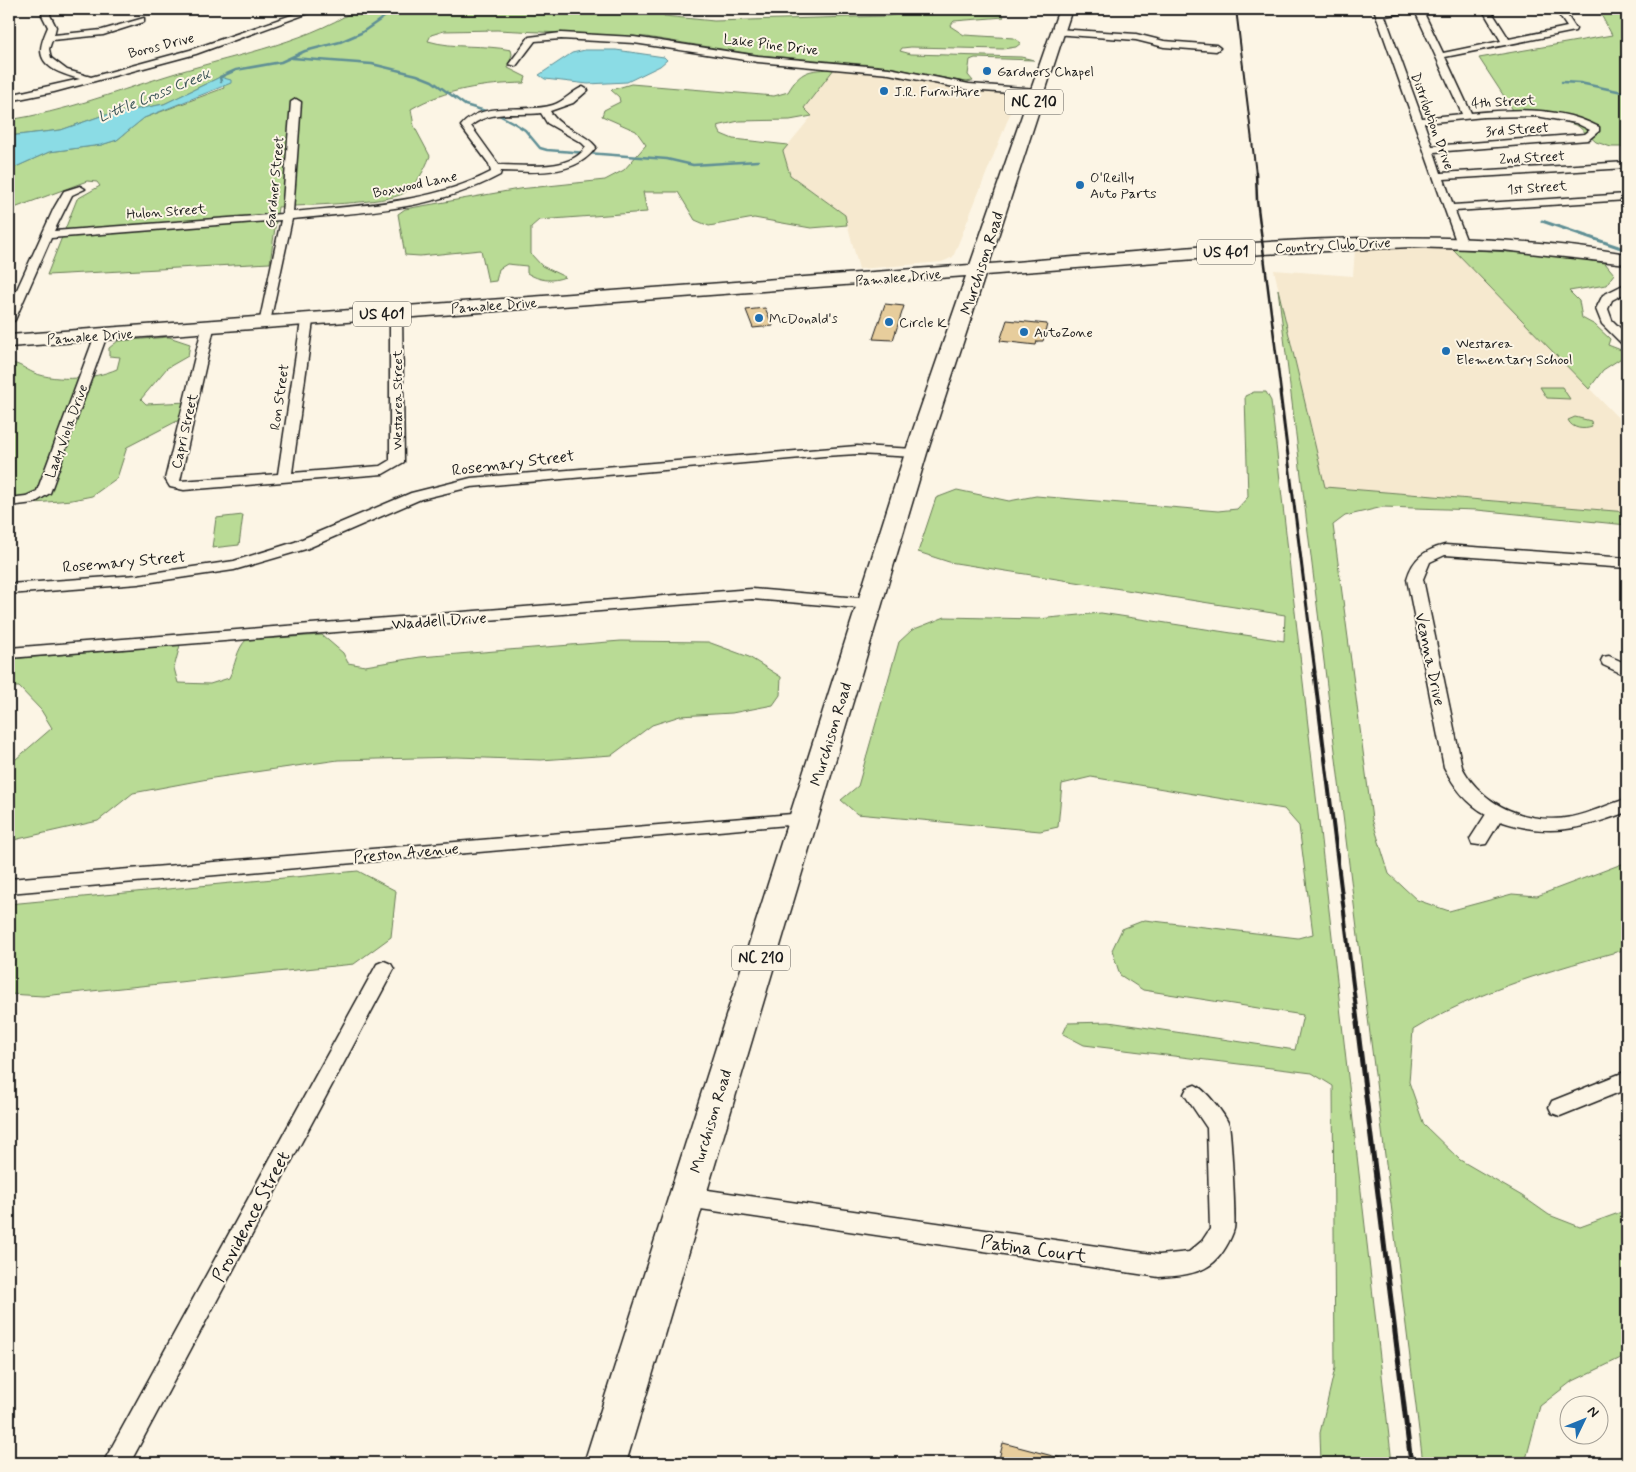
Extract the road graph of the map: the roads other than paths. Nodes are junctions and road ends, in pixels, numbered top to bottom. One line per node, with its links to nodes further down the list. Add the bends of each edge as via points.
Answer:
1 (47, 9): 13 (street, via 46,15 52,27)
2 (316, 9): 18 (street, Boros Drive, via 210,46)
3 (699, 9): 4 (street)
4 (751, 9)
5 (1065, 9): 12 (main road, Murchison Road / NC 210)
6 (1412, 9): 10 (street)
7 (1418, 9): 16 (street)
8 (1486, 9): 14 (street)
9 (1559, 9): 14 (street, via 1572,29)
10 (1379, 11): 25 (street, Distribution Drive)
11 (141, 20): 13 (street, via 103,32)
12 (1057, 32): 15 (street, via 1136,37 1164,44); 20 (main road, Murchison Road / NC 210)
13 (49, 38): 18 (street, via 45,55 51,64 64,72)
14 (1507, 43): 16 (street)
15 (1216, 48)
16 (1439, 56): 24 (street)
17 (513, 64): 20 (street, Lake Pine Drive, via 532,39 561,36 634,40 758,59 889,71 969,87)
18 (89, 79): 21 (street, Boros Drive)
19 (583, 90): 23 (street, via 576,99)
20 (1037, 92): 38 (main road, Murchison Road / NC 210)
21 (9, 98)
22 (296, 102): 34 (street, Gardner Street)
23 (545, 111): 29 (street, via 493,113 469,121 466,126 470,135); 29 (street, via 550,122 591,147 588,155 567,165)
24 (1468, 117): 25 (street, 4th Street); 26 (street, 4th Street, via 1546,112)
25 (1417, 120): 27 (street, Distribution Drive)
26 (1589, 124): 27 (street, 3rd Street, via 1596,130 1588,137)
27 (1427, 149): 30 (street, Distribution Drive)
28 (1627, 165): 30 (street, 2nd Street)
29 (495, 168): 34 (street, Boxwood Lane, via 496,173 484,180 442,196)
30 (1438, 176): 33 (street, Distribution Drive)
31 (80, 189): 35 (street, via 68,193)
32 (1627, 196): 33 (street, 1st Street)
33 (1449, 208): 36 (street, Distribution Drive)
34 (288, 217): 35 (street, Hulon Street); 43 (street, Gardner Street)
35 (47, 236): 41 (street)
36 (1461, 242): 37 (main road, Country Club Drive / US 401, via 1547,248); 38 (main road, Country Club Drive / US 401, via 1389,242 1263,249)
37 (1627, 259)
38 (979, 270): 40 (main road, Pamalee Drive / US 401); 48 (main road, Murchison Road / NC 210)
39 (1627, 287): 47 (street, via 1607,298 1602,309 1606,321)
40 (396, 313): 42 (main road, Pamalee Drive / US 401); 49 (street, Westarea Street, via 398,462 383,470)
41 (9, 320)
42 (307, 321): 43 (main road, Pamalee Drive / US 401); 49 (street, Ron Street)
43 (265, 324): 44 (main road, Pamalee Drive / US 401)
44 (208, 328): 45 (main road, Pamalee Drive / US 401); 49 (street, Capri Street, via 172,479 175,484 184,486)
45 (101, 335): 46 (main road, Pamalee Drive / US 401); 50 (street, Lady Viola Drive, via 43,493 29,500)
46 (9, 342)
47 (1627, 342)
48 (916, 453): 52 (street, Rosemary Street, via 832,451 493,479 419,495 289,550 235,565 179,574); 53 (main road, Murchison Road / NC 210)
49 (284, 479)
50 (9, 502)
51 (1627, 564): 58 (street, Veanna Drive, via 1453,549 1430,554 1419,565 1414,579 1453,767 1465,788)
52 (9, 589)
53 (870, 604): 54 (street, Waddell Drive, via 752,594); 59 (main road, Murchison Road / NC 210)
54 (9, 653)
55 (1609, 661): 56 (street)
56 (1627, 671)
57 (1627, 805): 58 (street, Veanna Drive, via 1563,825 1529,822)
58 (1497, 811): 60 (street)
59 (804, 819): 61 (street, Preston Avenue); 66 (main road, Murchison Road / NC 210)
60 (1479, 839)
61 (9, 886)
62 (384, 969): 67 (street, Providence Street)
63 (1627, 1080): 65 (street)
64 (1195, 1094): 66 (street, Patina Court, via 1218,1126 1222,1229 1216,1244 1202,1257 1183,1266 1159,1266)
65 (1560, 1107)
66 (687, 1197): 68 (main road, Murchison Road / NC 210)
67 (116, 1463)
68 (605, 1463)

